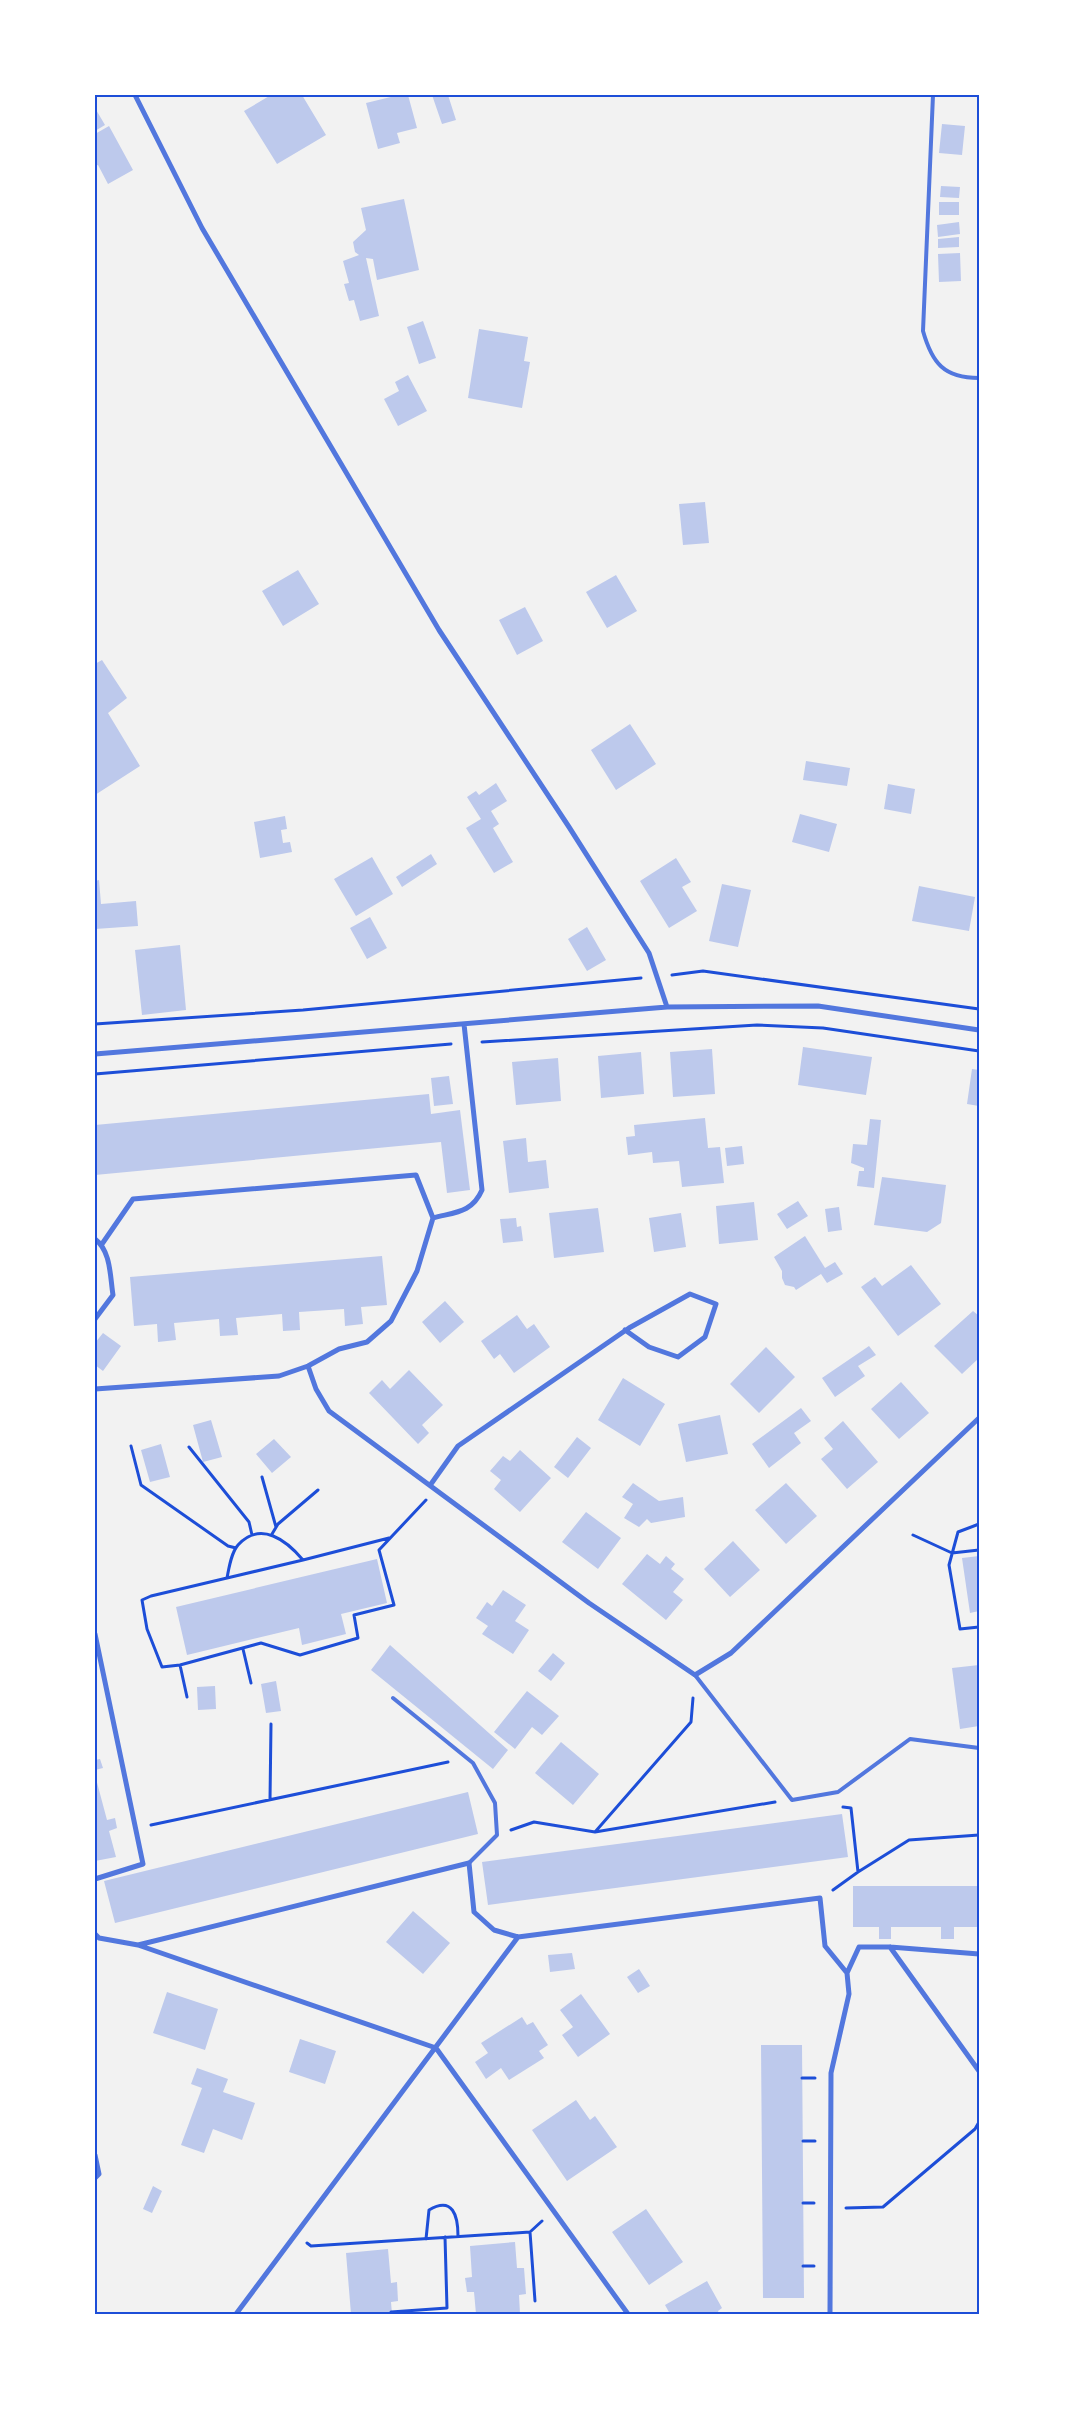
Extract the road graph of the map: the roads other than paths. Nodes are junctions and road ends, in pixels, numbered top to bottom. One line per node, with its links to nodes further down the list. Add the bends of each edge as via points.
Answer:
1 (135, 95): 4 (street, via 202,228 439,630 649,953)
2 (933, 95): 3 (lane, via 923,332 928,351 937,364 951,374)
3 (979, 378)
4 (667, 1007): 5 (street); 6 (street, via 818,1006)
5 (464, 1024): 7 (street); 8 (street, via 482,1190 476,1202 466,1210)
6 (979, 1030)
7 (95, 1054)
8 (433, 1218): 10 (street, via 416,1175 133,1199); 13 (street, via 417,1271 392,1322 368,1342 339,1349)
9 (95, 1239): 10 (street)
10 (102, 1244): 11 (street, via 108,1259 113,1295)
11 (95, 1319)
12 (625, 1330): 12 (street, via 690,1294 716,1304 705,1337 678,1357 649,1347); 16 (street, via 458,1446)
13 (308, 1366): 14 (street, via 279,1376); 16 (street, via 329,1411)
14 (95, 1389)
15 (979, 1418): 18 (street, via 731,1653)
16 (431, 1484): 18 (street, via 588,1603)
17 (95, 1634): 22 (street, via 143,1864)
18 (695, 1675): 20 (lane, via 792,1800 838,1792 910,1739)
19 (393, 1698): 21 (lane, via 473,1763 495,1803 497,1835)
20 (979, 1748)
21 (469, 1863): 24 (street, via 474,1912 494,1930); 25 (street)
22 (95, 1879)
23 (95, 1934): 25 (street, via 99,1938)
24 (518, 1937): 28 (street, via 820,1898 825,1946); 29 (street)
25 (138, 1945): 29 (street)
26 (890, 1947): 27 (street); 28 (street, via 859,1947); 30 (street)
27 (979, 1954)
28 (846, 1973): 35 (street, via 849,1994 831,2073)
29 (436, 2048): 33 (street); 34 (street)
30 (979, 2071)
31 (95, 2155): 32 (street, via 99,2174)
32 (95, 2178)
33 (236, 2314)
34 (628, 2314)
35 (830, 2314)

